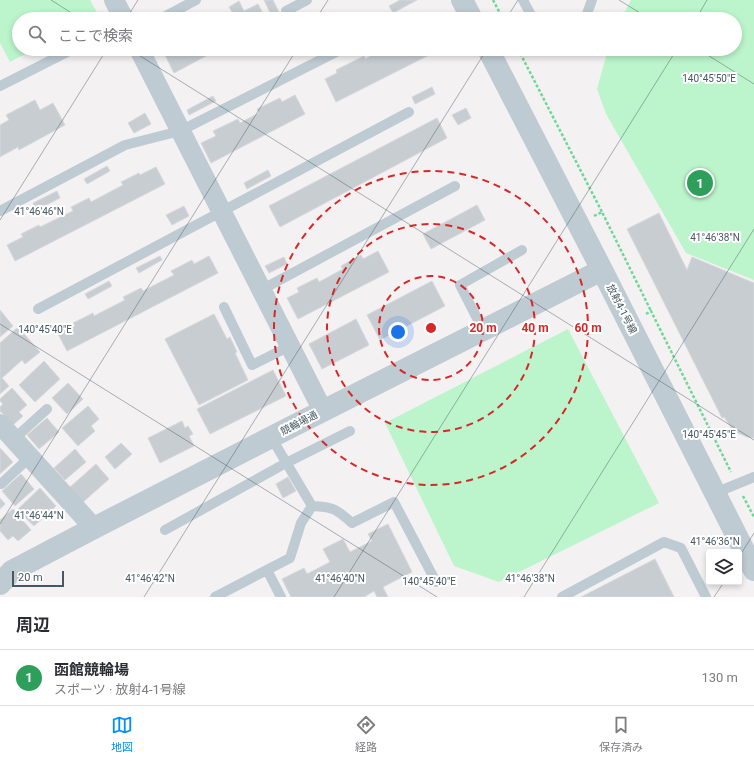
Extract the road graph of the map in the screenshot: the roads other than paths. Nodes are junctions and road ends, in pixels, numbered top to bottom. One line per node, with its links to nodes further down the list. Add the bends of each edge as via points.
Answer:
1 (114, 0): 8 (street)
2 (196, 0): 9 (lane)
3 (307, 0): 7 (lane)
4 (462, 0): 10 (street)
5 (523, 0): 11 (lane)
6 (592, 0): 12 (lane)
7 (286, 11)
8 (120, 12)
9 (173, 12)
10 (468, 12)
11 (529, 12)
12 (588, 12)
13 (59, 56): 17 (lane)
14 (142, 56): 19 (street)
15 (328, 56): 19 (lane)
16 (492, 56): 24 (street, 放射4-1号線)
17 (0, 86)
18 (409, 112): 22 (lane)
19 (180, 131): 21 (lane, via 125,146); 22 (street)
20 (455, 186): 25 (lane)
21 (0, 211)
22 (221, 212): 25 (street); 27 (lane)
23 (522, 250): 28 (lane, via 460,285)
24 (602, 270): 28 (street, 競輪場通); 40 (street, 放射4-1号線)
25 (261, 290): 29 (street)
26 (224, 307): 29 (lane, via 252,365)
27 (38, 309)
28 (483, 330): 31 (street, 競輪場通)
29 (290, 346): 31 (street)
30 (47, 409): 35 (lane)
31 (322, 411): 34 (street, 競輪場通)
32 (0, 424): 35 (street)
33 (350, 431): 37 (lane)
34 (271, 437): 37 (lane); 42 (street, 競輪場通)
35 (14, 439): 36 (street)
36 (30, 458): 39 (lane); 42 (street)
37 (286, 463): 41 (lane); 43 (lane)
38 (754, 477): 40 (lane)
39 (1, 484)
40 (715, 493): 45 (street, 放射4-1号線)
41 (312, 506): 44 (lane, via 301,522 290,558); 46 (lane, via 329,507 352,523 394,502)
42 (94, 528): 47 (street, 競輪場通, via 12,571)
43 (165, 530)
44 (267, 570): 48 (lane); 49 (lane)
45 (754, 570)
46 (436, 582)
47 (0, 584)
48 (215, 597)
49 (281, 597)
50 (562, 597): 51 (lane, via 664,542 681,548)
51 (706, 597)

